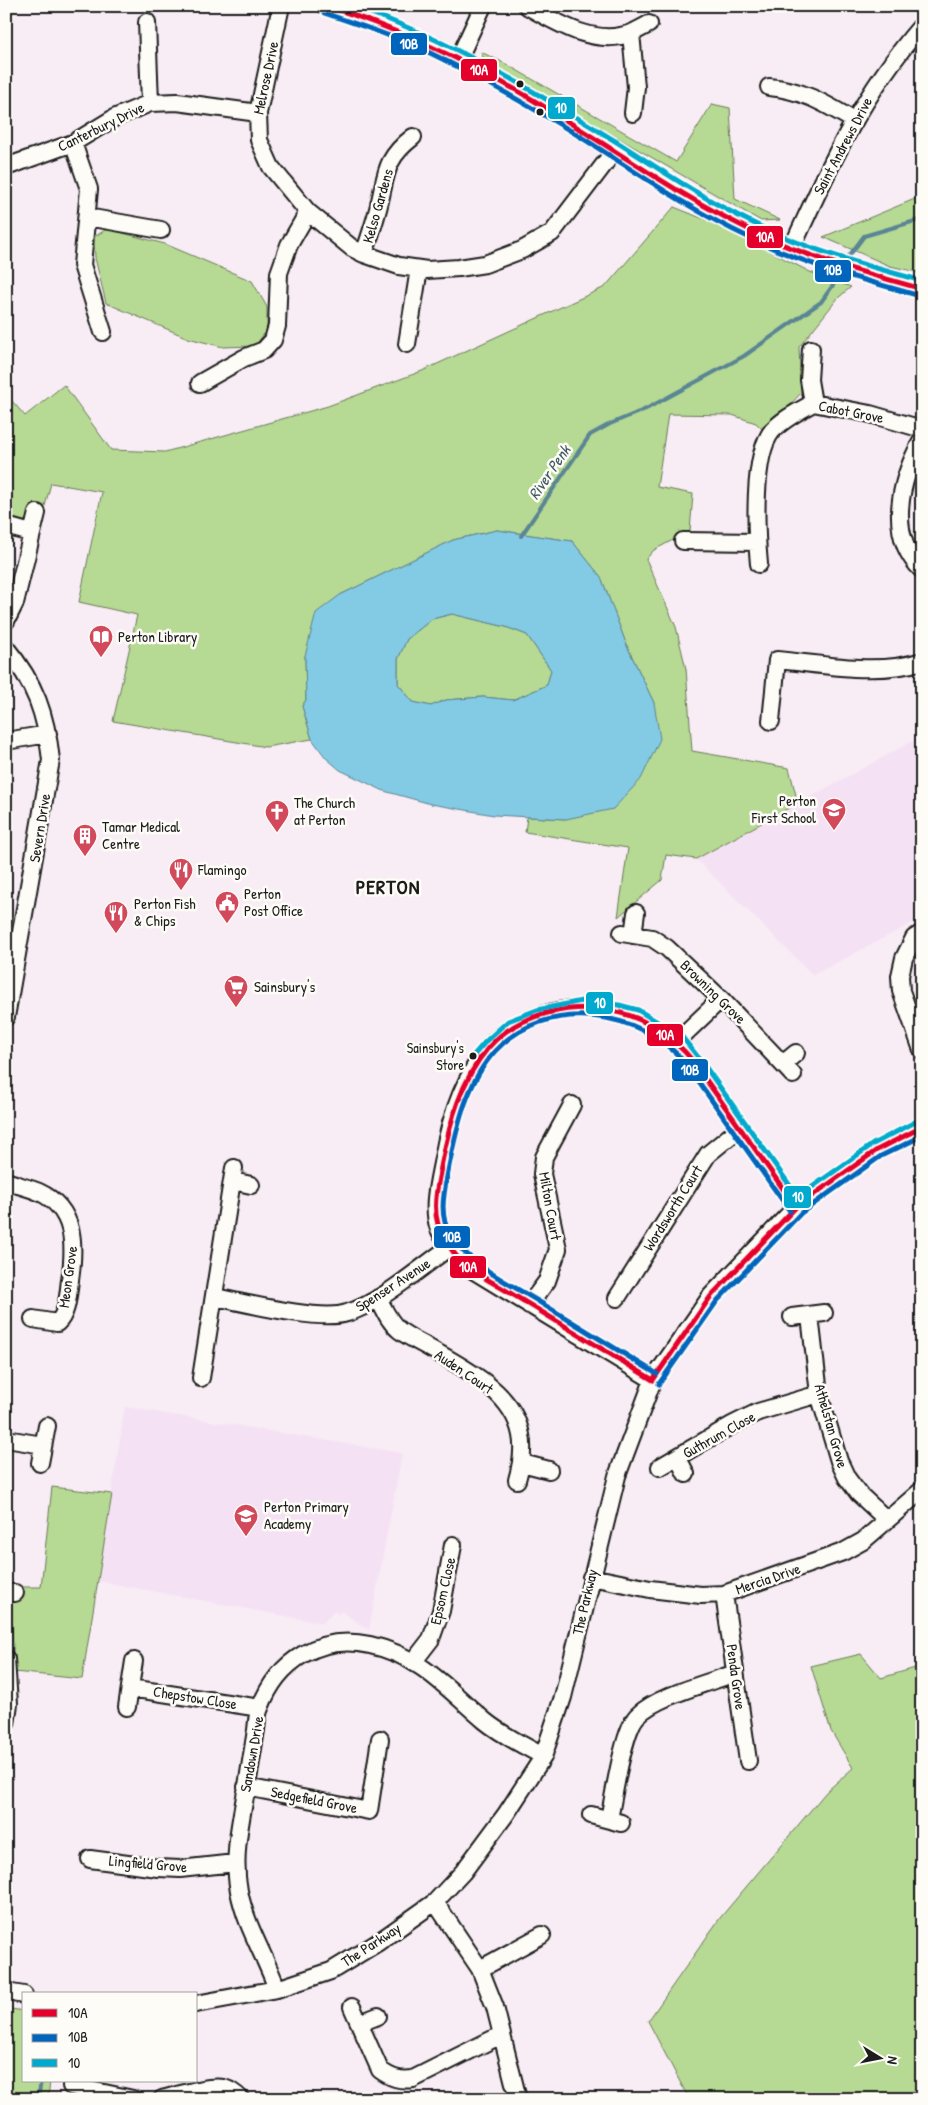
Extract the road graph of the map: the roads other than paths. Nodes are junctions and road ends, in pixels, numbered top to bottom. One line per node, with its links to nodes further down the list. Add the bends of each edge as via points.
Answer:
1 (281, 6): 12 (street, Melrose Drive)
2 (326, 6): 9 (street, via 359,15)
3 (483, 6): 9 (street)
4 (527, 6): 8 (street, via 586,36 616,37)
5 (147, 22): 11 (street)
6 (649, 24): 8 (street)
7 (922, 25): 14 (street, Saint Andrews Drive, via 898,52)
8 (631, 33): 13 (street, via 636,87)
9 (459, 58): 17 (street)
10 (769, 87): 14 (street, via 788,88 813,97)
11 (150, 103): 12 (street, Canterbury Drive, via 177,102); 16 (street, Canterbury Drive, via 114,118)
12 (258, 113): 19 (street, Melrose Drive, via 259,140 264,153 283,183)
13 (633, 113)
14 (853, 120): 22 (street, Saint Andrews Drive)
15 (413, 137): 23 (street, Kelso Gardens, via 399,148 386,168)
16 (73, 143): 18 (street, Canterbury Drive); 20 (street, via 89,189)
17 (615, 150): 22 (street, via 728,218); 24 (street, Melrose Drive, via 552,232 522,250 485,264)
18 (7, 165)
19 (308, 212): 23 (street, Melrose Drive); 29 (street, via 289,245 279,273 277,326 273,340 264,350)
20 (87, 217): 21 (street); 26 (street, via 82,265)
21 (161, 230)
22 (792, 248): 25 (street, via 831,263)
23 (364, 254): 24 (street, Melrose Drive)
24 (419, 269): 27 (street)
25 (922, 288)
26 (103, 332)
27 (407, 344)
28 (811, 349): 30 (street)
29 (200, 383)
30 (813, 403): 31 (street, Cabot Grove, via 870,414); 37 (street, Cabot Grove, via 783,421 764,445 757,502)
31 (922, 429)
32 (922, 440): 39 (street, via 913,457 899,514 904,546)
33 (37, 512): 35 (street)
34 (6, 526): 35 (street)
35 (31, 533): 40 (street, via 15,603)
36 (683, 541): 37 (street)
37 (757, 542): 38 (street, Cabot Grove)
38 (759, 564)
39 (922, 570)
40 (6, 621)
41 (6, 648): 44 (street, Severn Drive, via 25,671 34,689)
42 (922, 661): 43 (street, via 879,668 777,660)
43 (771, 721)
44 (48, 734): 45 (street); 49 (street, Severn Drive, via 51,760)
45 (6, 740)
46 (636, 913): 48 (street, Browning Grove, via 628,934 652,938 667,948)
47 (922, 933): 51 (street, via 914,938 900,976 901,991)
48 (721, 999): 50 (street); 52 (street, Browning Grove)
49 (6, 1017)
50 (676, 1042): 55 (street); 59 (street, via 635,1017 582,1008 539,1017 512,1027 491,1046 470,1074 444,1150 436,1210 439,1229)
51 (922, 1050)
52 (791, 1064)
53 (572, 1105): 63 (street, Milton Court, via 544,1157 542,1174 558,1249 547,1281)
54 (922, 1127): 58 (street, The Parkway, via 877,1150)
55 (740, 1128): 58 (street); 62 (street, Wordsworth Court, via 708,1154)
56 (6, 1181): 65 (street, Meon Grove, via 40,1193 58,1206 73,1239 64,1312 57,1324)
57 (251, 1185): 60 (street, via 233,1174)
58 (796, 1207): 67 (street, The Parkway, via 711,1296)
59 (450, 1246): 61 (street, Spenser Avenue); 63 (street, via 466,1266)
60 (215, 1297): 61 (street, Spenser Avenue, via 332,1316 346,1314); 66 (street, via 212,1361)
61 (378, 1298): 74 (street, Auden Court, via 386,1315 399,1330 494,1390 511,1410 521,1435)
62 (617, 1298)
63 (529, 1306): 67 (street)
64 (792, 1317): 68 (street, Athelstan Grove, via 817,1315)
65 (34, 1320)
66 (201, 1378)
67 (654, 1380): 82 (street, The Parkway, via 617,1476)
68 (819, 1394): 72 (street, Guthrum Close, via 758,1412); 80 (street, Athelstan Grove, via 847,1478)
69 (47, 1426): 71 (street)
70 (6, 1439): 71 (street)
71 (43, 1445): 73 (street)
72 (678, 1458): 75 (street, Guthrum Close); 77 (street, Guthrum Close)
73 (40, 1463)
74 (522, 1463): 76 (street); 78 (street, Auden Court)
75 (660, 1467)
76 (549, 1470)
77 (686, 1474)
78 (517, 1480)
79 (922, 1490): 80 (street, Mercia Drive)
80 (887, 1520): 83 (street, Mercia Drive, via 863,1541 843,1552)
81 (453, 1545): 85 (street, Epsom Close, via 431,1639)
82 (591, 1577): 83 (street, Mercia Drive, via 650,1589); 93 (street, The Parkway, via 563,1697)
83 (724, 1594): 87 (street, Penda Grove)
84 (6, 1659): 91 (street, via 9,1704)
85 (414, 1660): 90 (street, Sandown Drive, via 369,1645 346,1642 310,1649 276,1678); 93 (street, Sandown Drive, via 486,1722)
86 (134, 1661): 88 (street)
87 (736, 1674): 94 (street, Penda Grove); 96 (street, via 662,1700 636,1717 628,1732 615,1821)
88 (130, 1688): 89 (street); 90 (street, Chepstow Close)
89 (127, 1707)
90 (260, 1708): 95 (street, Sandown Drive)
91 (6, 1724)
92 (380, 1739): 95 (street, Sedgefield Grove, via 369,1811)
93 (543, 1756): 99 (street, The Parkway, via 506,1814 463,1872)
94 (748, 1761)
95 (246, 1786): 98 (street, Sandown Drive)
96 (591, 1815)
97 (90, 1859): 98 (street, Lingfield Grove, via 180,1869)
98 (236, 1863): 102 (street, Sandown Drive, via 249,1928)
99 (435, 1902): 101 (street); 102 (street, The Parkway, via 331,1971)
100 (542, 1935): 101 (street)
101 (480, 1969): 109 (street, via 495,2007)
102 (277, 1989): 105 (street, The Parkway)
103 (6, 1992): 104 (street)
104 (22, 1995)
105 (198, 2004)
106 (352, 2007): 108 (street)
107 (378, 2016): 108 (street)
108 (360, 2023): 109 (street, via 380,2070 402,2080 413,2079)
109 (501, 2035): 114 (street)
110 (70, 2089): 111 (street)
111 (133, 2099)
112 (162, 2099): 113 (street, via 224,2088)
113 (241, 2099)
114 (518, 2099)

